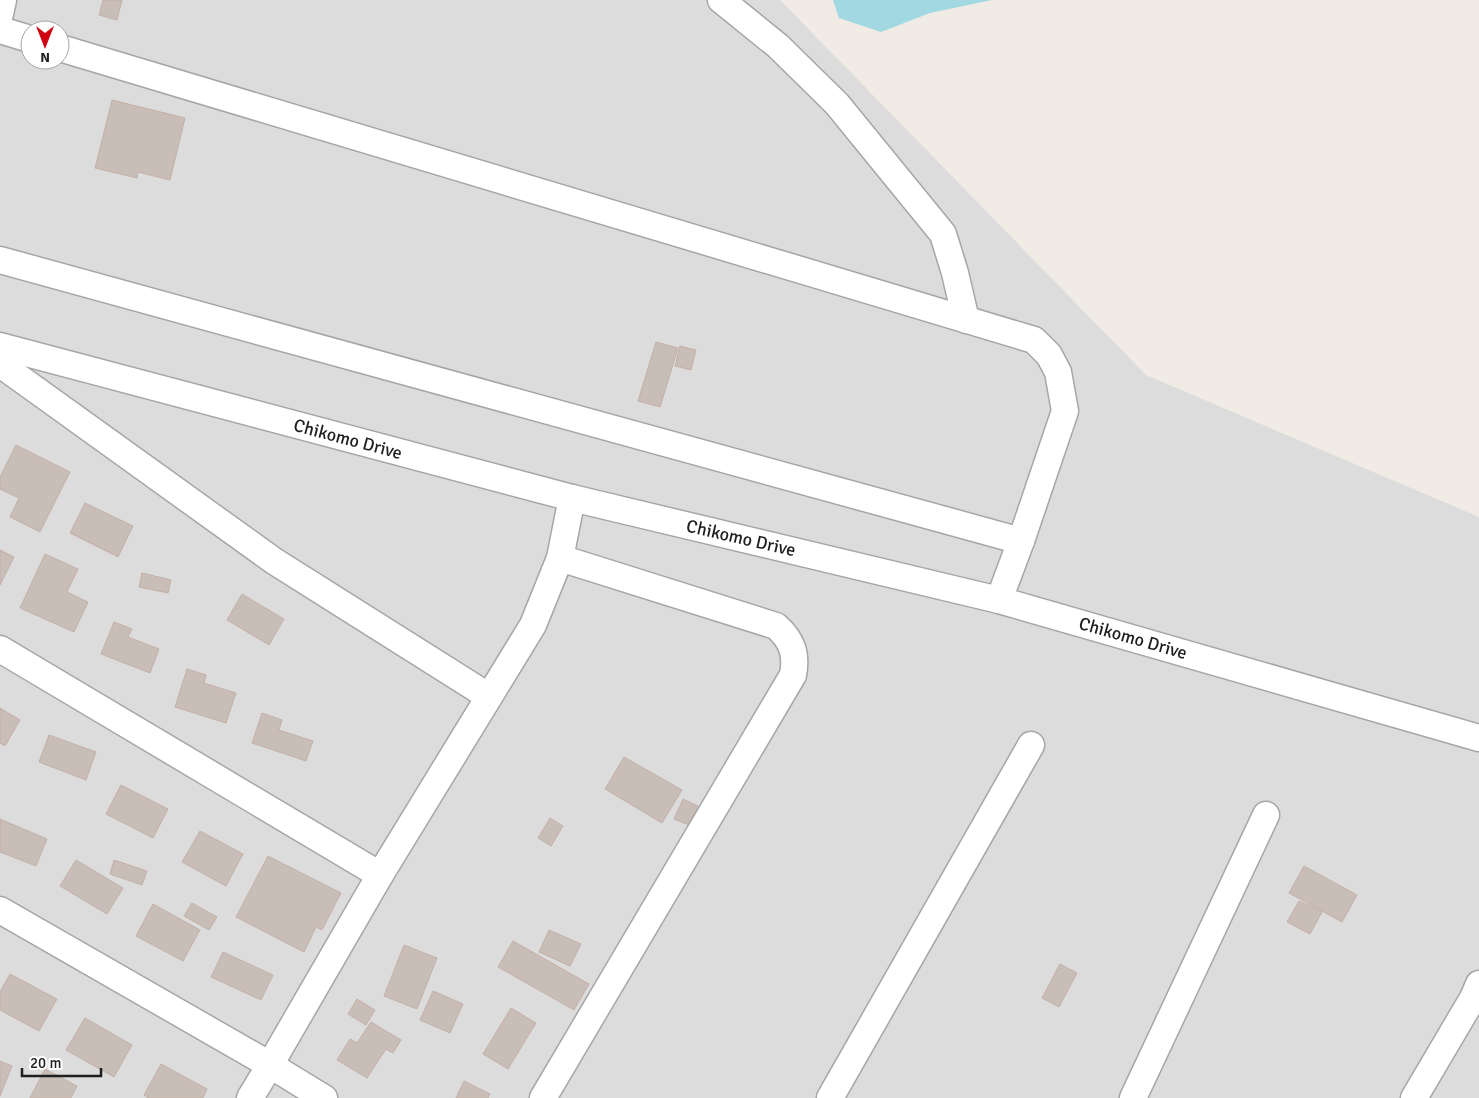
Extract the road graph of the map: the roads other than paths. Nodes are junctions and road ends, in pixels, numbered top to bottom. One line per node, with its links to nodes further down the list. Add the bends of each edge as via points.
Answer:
1 (3, 0): 3 (street)
2 (721, 0): 8 (street, via 778,46 838,104 943,234)
3 (0, 14)
4 (0, 30): 5 (street)
5 (20, 36)
6 (70, 51): 8 (street)
7 (0, 260): 12 (street)
8 (966, 320): 12 (street, via 1034,340 1050,355 1058,372 1065,411)
9 (0, 346): 11 (street, Chikomo Drive)
10 (0, 364): 16 (street, via 274,561)
11 (572, 498): 13 (street); 14 (street, Chikomo Drive)
12 (1021, 541): 14 (street)
13 (560, 558): 16 (street, via 533,625); 26 (street, via 776,626 786,635 796,660 793,675)
14 (999, 600): 17 (street, Chikomo Drive)
15 (0, 649): 20 (street)
16 (488, 696): 20 (street)
17 (1479, 738)
18 (1031, 745): 27 (street)
19 (1266, 815): 28 (street)
20 (380, 875): 23 (street)
21 (0, 910): 23 (street)
22 (1479, 984): 29 (street)
23 (270, 1065): 24 (street); 25 (street)
24 (250, 1098)
25 (324, 1098)
26 (543, 1098)
27 (830, 1098)
28 (1133, 1098)
29 (1414, 1098)

